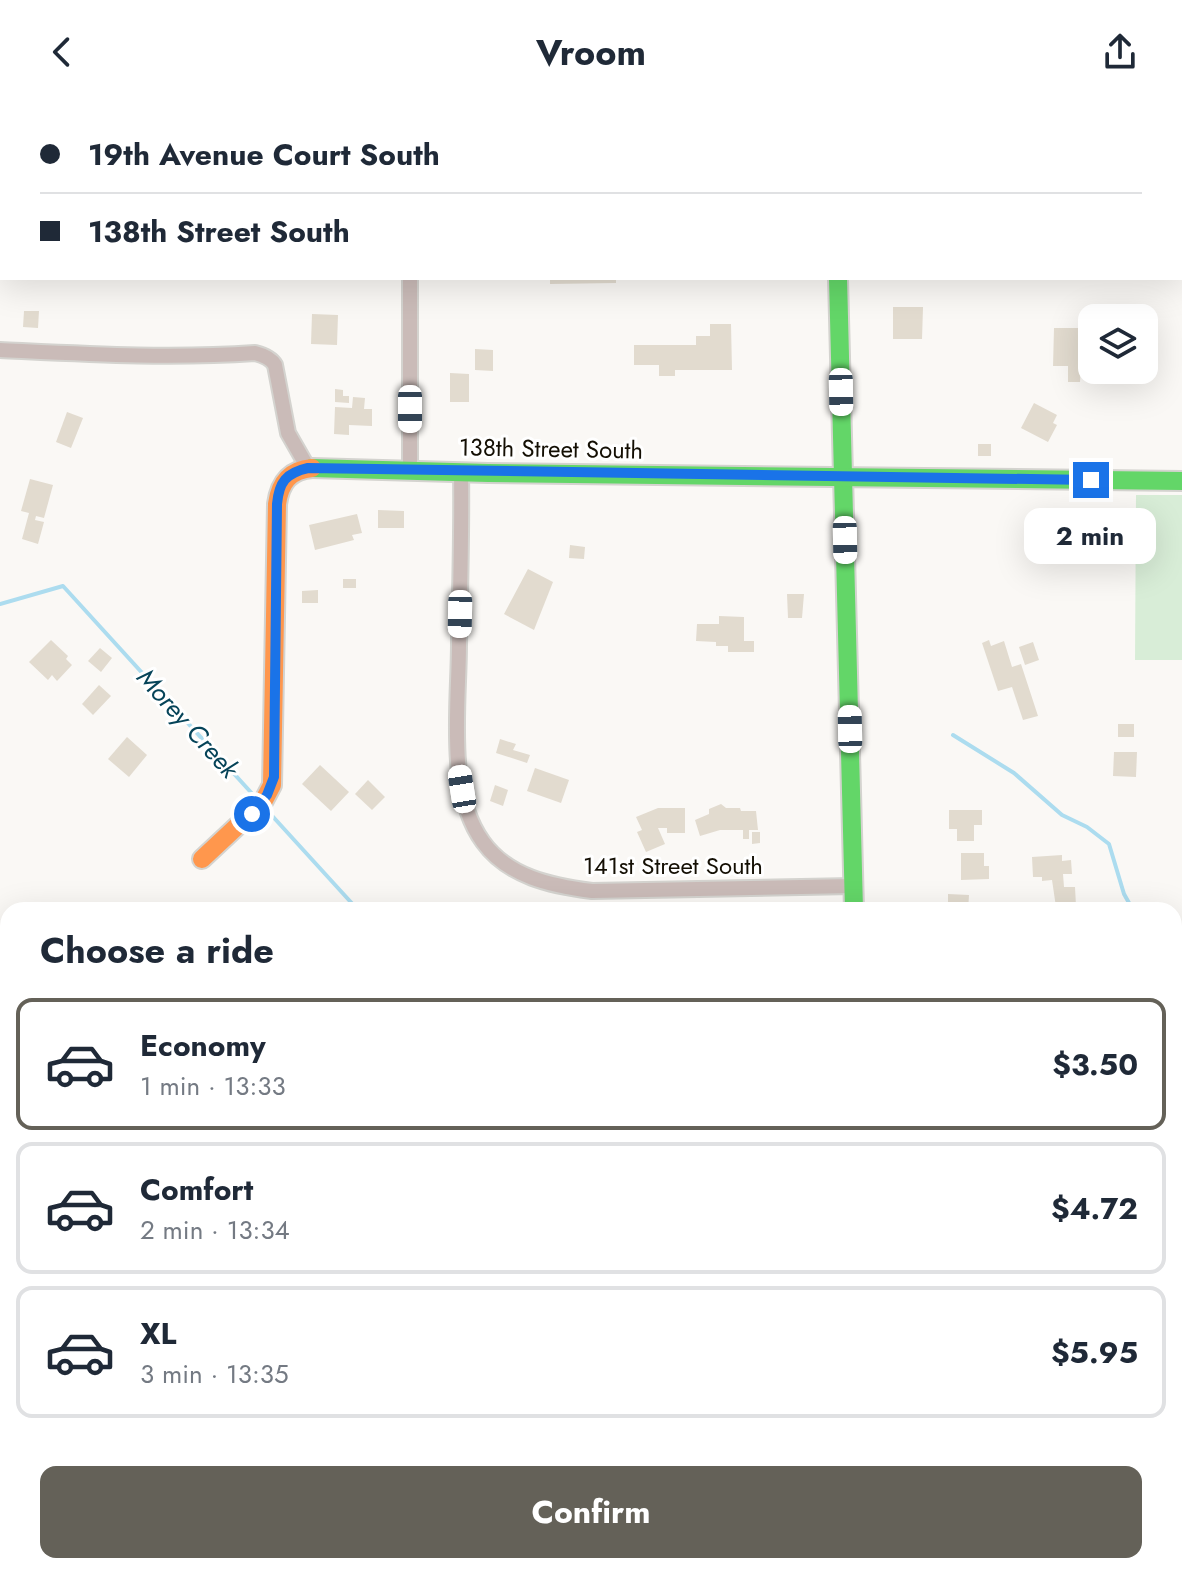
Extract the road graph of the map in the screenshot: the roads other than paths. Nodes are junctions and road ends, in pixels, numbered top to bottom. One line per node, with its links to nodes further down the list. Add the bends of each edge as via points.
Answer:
1 (410, 280): 5 (street)
2 (838, 280): 7 (street)
3 (0, 350): 4 (street, via 143,357 263,355 275,365 288,433)
4 (308, 468): 5 (street, 138th Street South); 9 (street, via 287,476 278,491 272,785 263,802)
5 (410, 469): 6 (street, 138th Street South)
6 (461, 472): 7 (street, 138th Street South); 10 (street, 141st Street South, via 459,768 470,820 499,859 553,885 592,891)
7 (843, 477): 8 (street, 138th Street South); 10 (street)
8 (1182, 481)
9 (202, 859)
10 (853, 886): 11 (street)
11 (854, 902)

